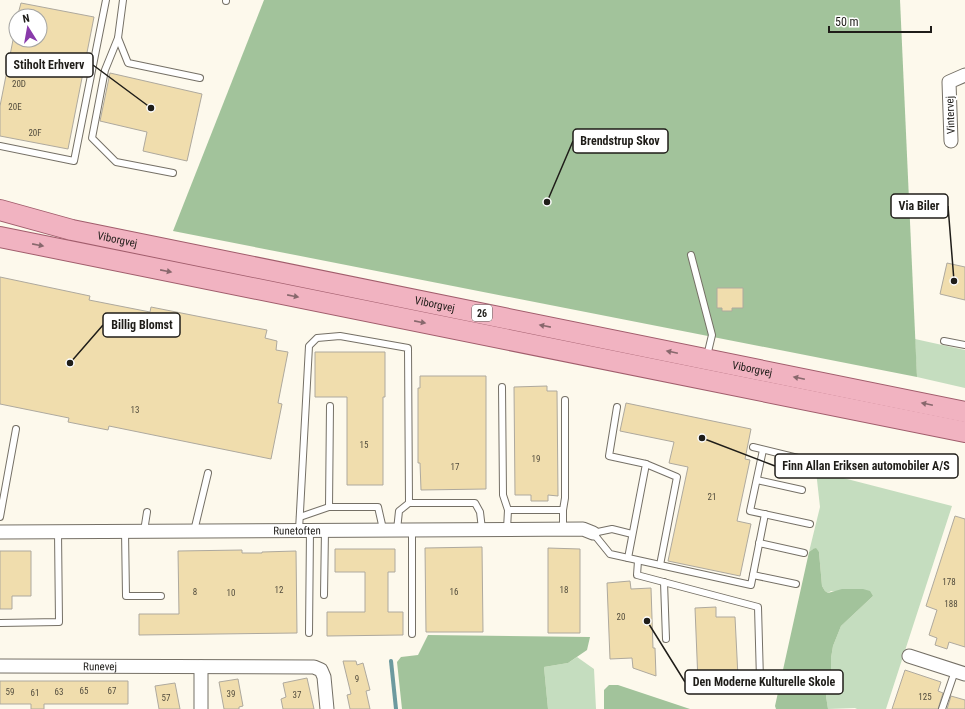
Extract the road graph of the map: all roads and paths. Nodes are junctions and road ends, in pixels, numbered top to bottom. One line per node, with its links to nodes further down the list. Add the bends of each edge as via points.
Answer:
1 (106, 0): 7 (lane, via 74,160)
2 (123, 0): 3 (lane)
3 (118, 38): 5 (lane, via 128,63); 8 (lane, via 105,70 92,138 116,162)
4 (965, 75): 6 (street, Vintervej, via 949,82)
5 (200, 78)
6 (951, 141)
7 (0, 146)
8 (174, 174)
9 (0, 210): 14 (main road, Viborgvej / 26, one-way to 9, via 72,230)
10 (0, 237): 21 (main road, Viborgvej / 26, one-way to 21)
11 (691, 255): 14 (lane, via 712,335)
12 (944, 340): 13 (lane)
13 (965, 345)
14 (706, 359): 19 (main road, Viborgvej / 26, one-way to 14)
15 (502, 387): 31 (lane, via 503,495)
16 (565, 400): 32 (lane)
17 (330, 406): 30 (lane)
18 (617, 407): 25 (lane, via 609,456)
19 (965, 412)
20 (16, 429): 35 (lane)
21 (965, 432)
22 (753, 447): 23 (lane)
23 (764, 450): 24 (lane); 27 (lane)
24 (798, 458)
25 (646, 464): 51 (lane); 56 (lane, via 677,477)
26 (208, 473): 41 (lane)
27 (757, 480): 28 (lane); 34 (lane, via 750,511)
28 (802, 490)
29 (409, 503): 37 (lane, via 408,348 340,336 317,338 309,346); 38 (lane, via 475,503 480,512); 44 (lane, via 399,511)
30 (329, 507): 37 (lane); 43 (lane, via 378,507)
31 (508, 510): 32 (lane); 39 (lane)
32 (563, 510): 40 (lane)
33 (147, 512): 47 (lane)
34 (765, 514): 36 (lane); 52 (lane)
35 (0, 517)
36 (810, 524)
37 (303, 526): 41 (street, Runetoften); 42 (street, Runetoften); 63 (lane)
38 (482, 529): 39 (street, Runetoften); 45 (street, Runetoften)
39 (507, 529): 40 (street, Runetoften)
40 (563, 529): 50 (street, Runetoften)
41 (194, 530): 47 (street, Runetoften)
42 (325, 530): 43 (street, Runetoften); 60 (lane)
43 (383, 530): 44 (street, Runetoften)
44 (397, 530): 45 (street, Runetoften)
45 (412, 530): 64 (lane)
46 (125, 531): 47 (street, Runetoften); 49 (street, Runetoften); 61 (lane, via 126,596)
47 (144, 531)
48 (0, 532): 49 (street, Runetoften)
49 (58, 532): 62 (lane, via 59,622)
50 (593, 532): 51 (lane, via 612,529); 54 (lane, via 610,554)
51 (632, 534): 54 (lane)
52 (759, 543): 53 (lane); 57 (lane)
53 (804, 553)
54 (628, 558): 55 (lane)
55 (638, 560): 56 (lane); 58 (lane, via 637,575)
56 (660, 565): 57 (lane, via 751,585)
57 (753, 575): 59 (lane)
58 (664, 582): 65 (lane); 70 (lane, via 758,607)
59 (796, 584)
60 (324, 595)
61 (161, 596)
62 (0, 623)
63 (308, 633)
64 (412, 634)
65 (666, 638)
66 (909, 656): 69 (street)
67 (0, 666): 68 (street, Runevej)
68 (201, 667): 71 (street); 72 (street, Runevej, via 318,668 324,677)
69 (962, 672): 73 (lane)
70 (760, 680)
71 (200, 709)
72 (327, 709)
73 (942, 709)

